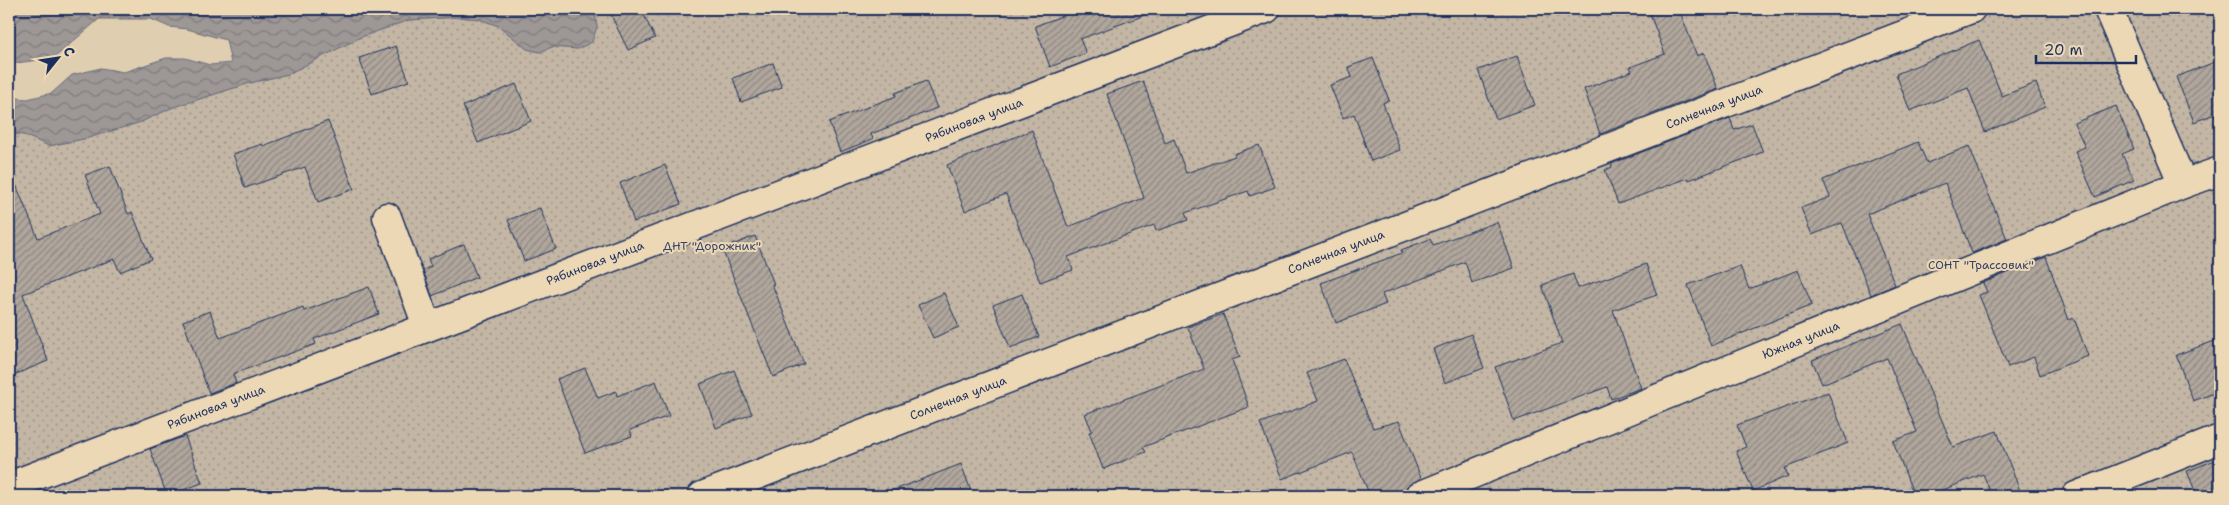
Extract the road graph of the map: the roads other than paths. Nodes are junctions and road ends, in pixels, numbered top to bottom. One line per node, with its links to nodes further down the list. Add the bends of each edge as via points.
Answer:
1 (1266, 9): 7 (street, Рябиновая улица)
2 (1971, 9): 10 (street, Солнечная улица)
3 (2108, 9): 5 (street)
4 (2220, 171): 5 (street, Южная улица)
5 (2183, 184): 11 (street, Южная улица)
6 (387, 217): 7 (street)
7 (427, 326): 9 (street, Рябиновая улица)
8 (2220, 438): 12 (street)
9 (9, 486)
10 (702, 496)
11 (1419, 496)
12 (2076, 496)

